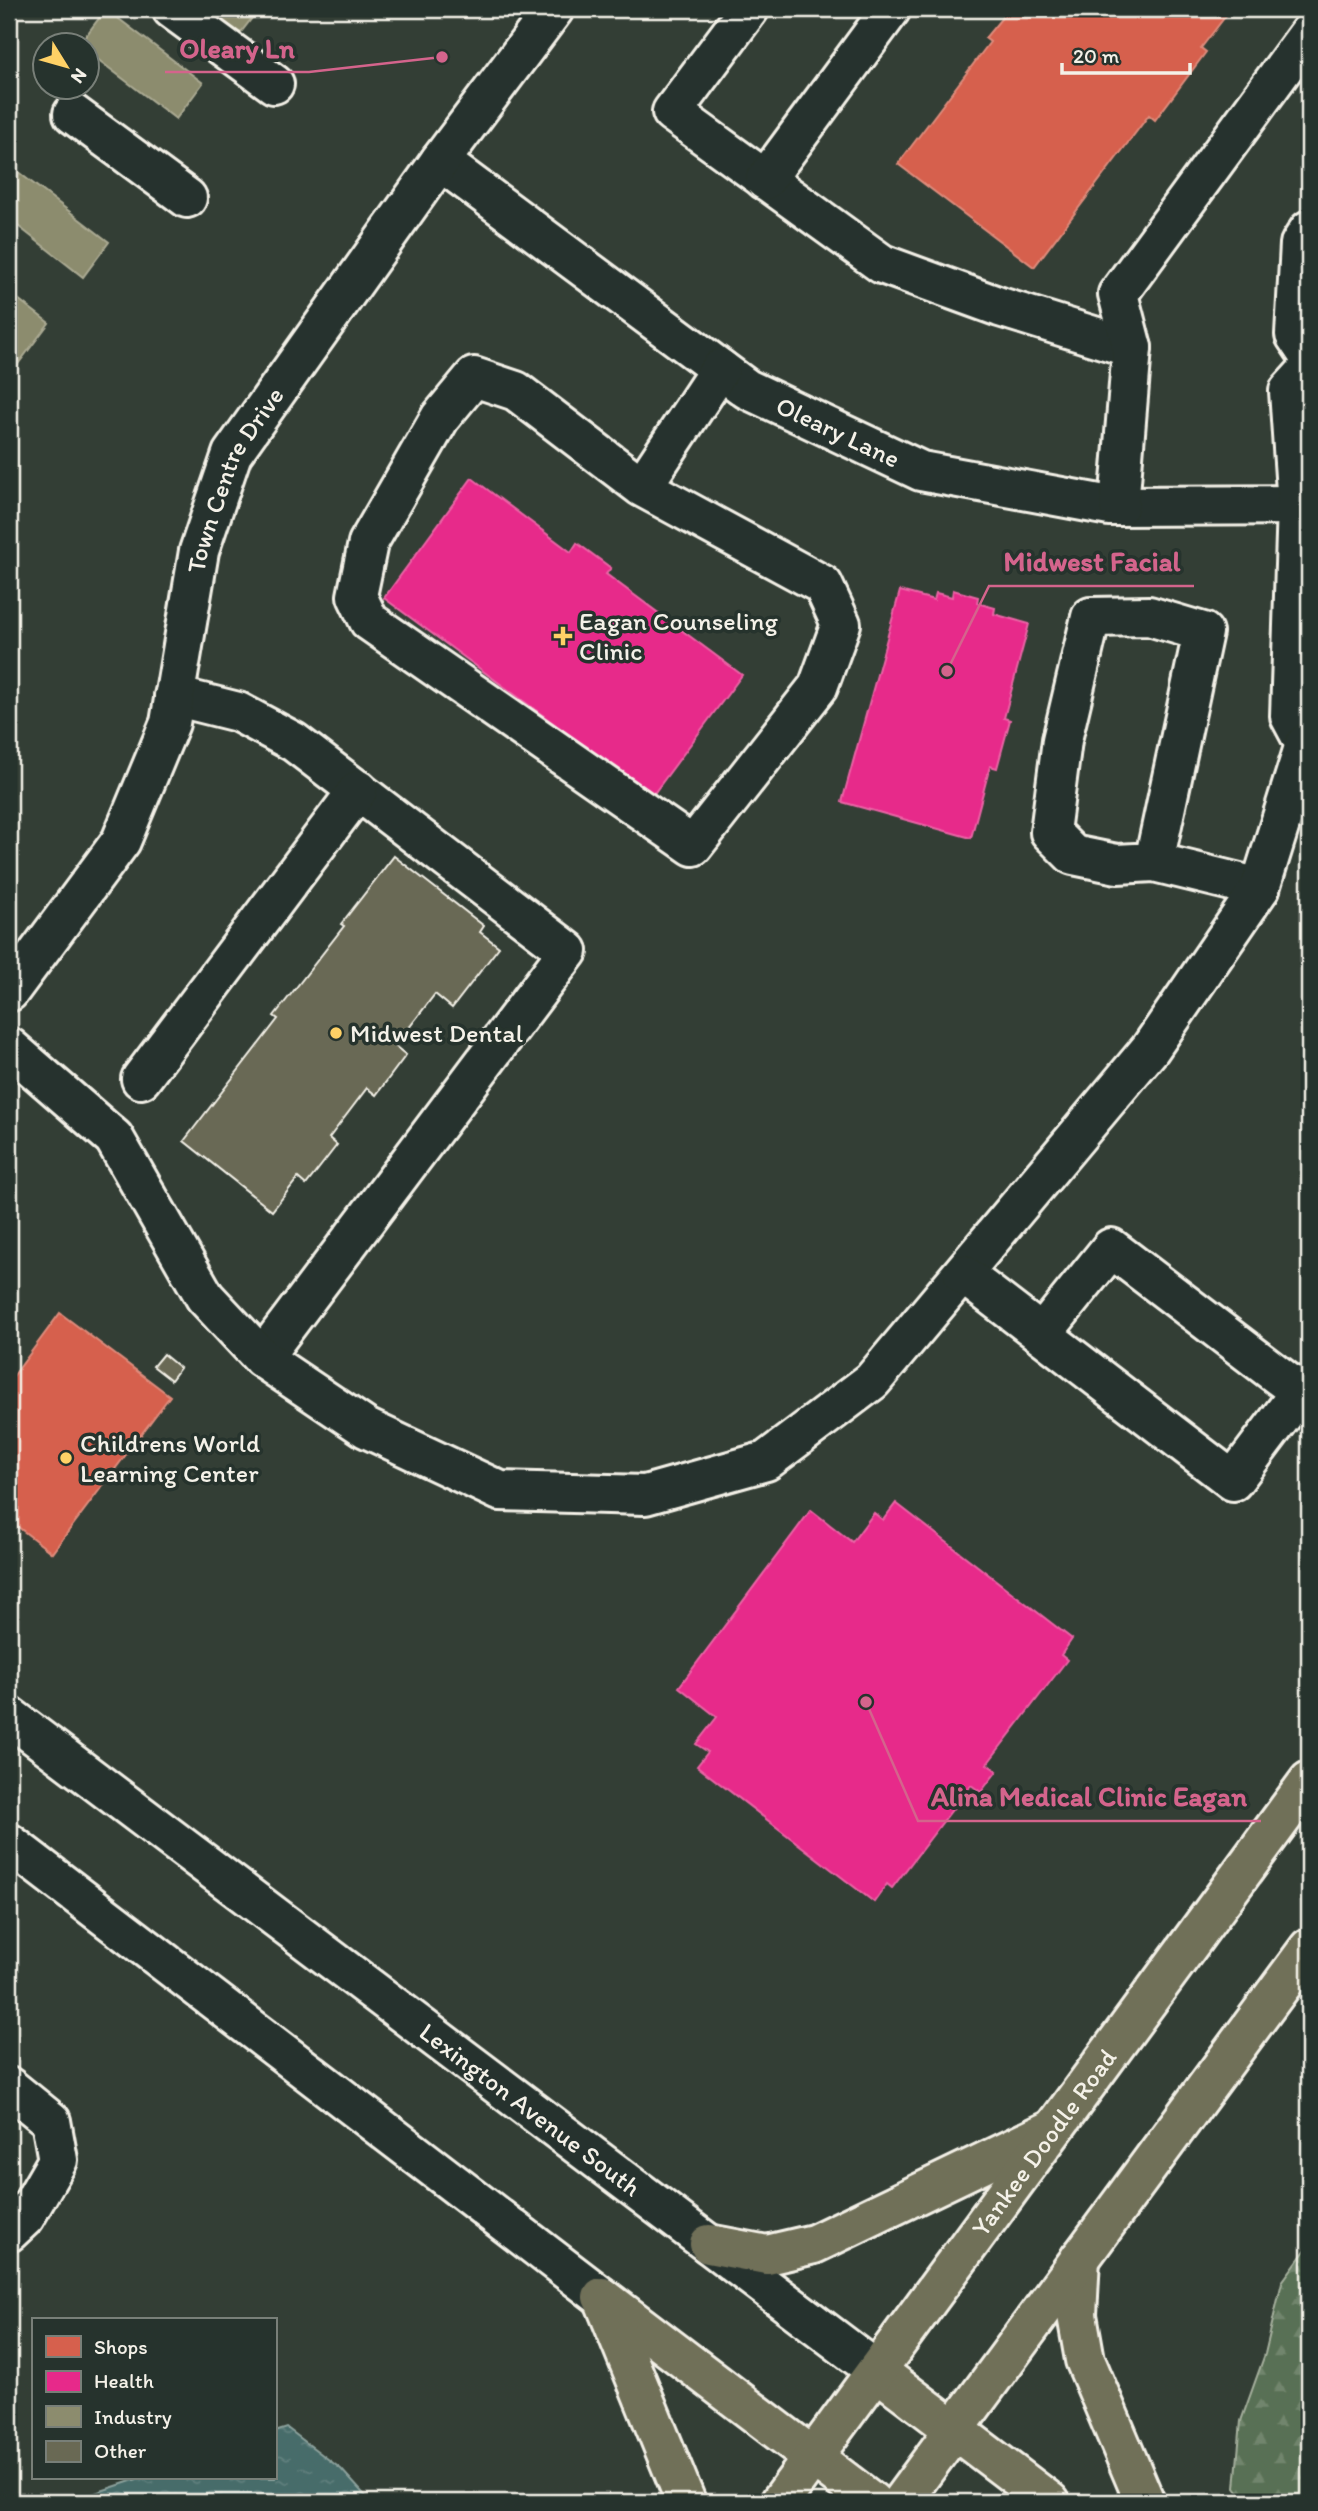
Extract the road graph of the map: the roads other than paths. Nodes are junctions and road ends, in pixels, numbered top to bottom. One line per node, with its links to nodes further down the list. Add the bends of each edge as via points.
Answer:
1 (172, 9): 6 (street)
2 (554, 9): 8 (street, Town Centre Drive)
3 (749, 9): 9 (street, via 672,113)
4 (891, 9): 9 (street)
5 (1309, 33): 12 (street, via 1118,294)
6 (274, 84)
7 (73, 114): 10 (street)
8 (440, 161): 14 (street, Oleary Lane); 19 (street, Town Centre Drive, via 232,454 200,551)
9 (765, 180): 12 (street, via 883,264)
10 (187, 198)
11 (1309, 230): 13 (street, via 1300,244 1295,335)
12 (1132, 348): 18 (street)
13 (1309, 356)
14 (720, 369): 16 (street); 18 (street, Oleary Lane, via 747,389 921,471)
15 (1309, 369): 17 (street, via 1289,391)
16 (642, 487): 16 (street, via 822,585 841,624 818,687 693,846 369,621 356,596 368,543 440,418 474,377 516,391)
17 (1303, 505): 18 (street, Oleary Lane); 20 (street, via 1290,716)
18 (1119, 506)
19 (174, 696): 21 (street, via 238,712 294,742); 24 (street, Town Centre Drive, via 170,723 121,841)
20 (1308, 744): 23 (street)
21 (358, 790): 26 (street); 29 (street, via 568,951)
22 (1154, 862): 22 (street, via 1203,632 1149,616 1091,617 1062,740 1050,832 1073,855 1116,864); 23 (street)
23 (1260, 888): 27 (street, via 1150,1049)
24 (9, 992)
25 (9, 1047): 29 (street, via 114,1138 205,1297)
26 (141, 1079)
27 (963, 1274): 28 (street); 29 (street, via 872,1381 766,1461 645,1495 500,1491 366,1428)
28 (1042, 1335): 28 (street, via 1233,1481 1300,1392 1111,1248)
29 (262, 1358)
30 (9, 1716): 37 (street, Lexington Avenue South)
31 (1309, 1781): 35 (main road, Yankee Doodle Road)
32 (9, 1843): 39 (street)
33 (1309, 1948): 38 (main road)
34 (9, 2087): 36 (street, via 51,2121 58,2160 25,2217)
35 (1054, 2129): 37 (main road, via 814,2244 767,2255); 40 (main road, Yankee Doodle Road)
36 (9, 2232)
37 (709, 2244): 40 (street, Lexington Avenue South)
38 (1080, 2258): 41 (main road); 48 (main road, via 1077,2315 1085,2360)
39 (602, 2297): 42 (main road); 43 (main road)
40 (877, 2371): 41 (main road, Lexington Avenue South); 42 (main road, Yankee Doodle Road)
41 (954, 2429): 46 (main road); 47 (main road, Lexington Avenue South)
42 (813, 2458): 44 (main road, Yankee Doodle Road); 45 (main road)
43 (686, 2502)
44 (780, 2502)
45 (872, 2502)
46 (901, 2502)
47 (1050, 2502)
48 (1146, 2502)

